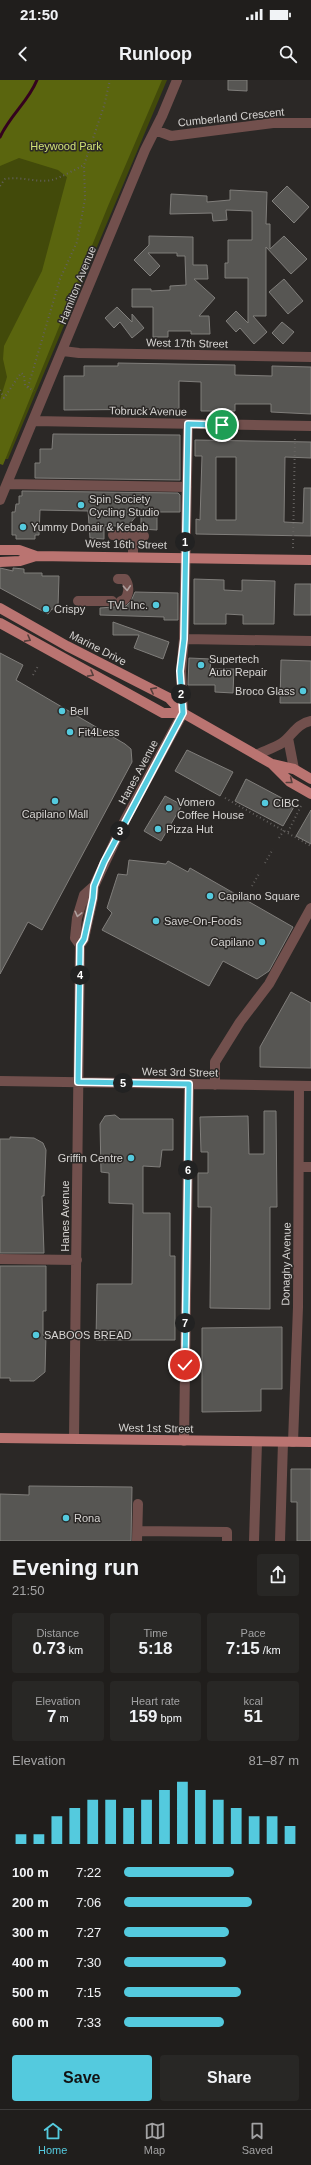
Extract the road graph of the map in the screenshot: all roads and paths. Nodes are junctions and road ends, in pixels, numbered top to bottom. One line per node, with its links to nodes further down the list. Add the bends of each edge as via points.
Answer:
1 (110, 80): 5 (path)
2 (177, 80): 4 (street, Hamilton Avenue)
3 (311, 123): 4 (street, Cumberland Crescent, via 273,124 171,136)
4 (155, 130): 7 (street, Hamilton Avenue)
5 (84, 165): 6 (path, via 52,180 37,181 16,177 5,179); 9 (path, via 85,199 78,242 60,279 28,387 25,386 24,375 21,374 4,398)
6 (0, 186)
7 (63, 351): 8 (street, West 17th Street); 10 (street, Hamilton Avenue)
8 (311, 358)
9 (0, 390)
10 (33, 422): 11 (street, Tobruck Avenue); 14 (street, Hamilton Avenue)
11 (188, 424): 12 (street, Tobruck Avenue); 15 (street)
12 (311, 426)
13 (295, 434): 20 (path)
14 (7, 484): 15 (street); 16 (street, Hamilton Avenue)
15 (186, 487): 24 (street)
16 (0, 500)
17 (113, 535): 18 (street)
18 (133, 536): 19 (street); 23 (street)
19 (144, 536)
20 (294, 548)
21 (0, 550): 22 (main road, West 16th Street, via 18,550)
22 (36, 556): 23 (main road, West 16th Street); 26 (main road, West 16th Street, via 20,561)
23 (133, 556): 24 (main road, West 16th Street)
24 (185, 557): 25 (main road, West 16th Street); 31 (street)
25 (311, 560)
26 (0, 562)
27 (118, 579): 28 (street, one-way to 28, via 126,579 128,596 124,600)
28 (78, 601)
29 (0, 608): 35 (main road, Marine Drive, one-way to 29, via 169,698 67,646)
30 (0, 623): 35 (main road, Marine Drive, one-way to 35, via 163,713)
31 (184, 639): 32 (street); 35 (street, via 180,671)
32 (311, 641)
33 (38, 666): 34 (path)
34 (33, 675)
35 (183, 713): 38 (main road, Marine Drive); 55 (street, Hanes Avenue, via 125,820 94,886 84,895 77,918 75,938 80,945)
36 (311, 721): 37 (street, via 295,729)
37 (288, 738): 38 (street); 40 (street)
38 (256, 755): 39 (main road, Marine Drive)
39 (272, 764): 40 (main road, Marine Drive); 42 (main road, Marine Drive, one-way to 42, via 290,782)
40 (294, 769): 41 (main road, Marine Drive)
41 (311, 779)
42 (311, 794)
43 (225, 798): 45 (path)
44 (302, 804): 46 (path)
45 (284, 830): 46 (path); 47 (path)
46 (288, 832): 48 (path)
47 (279, 838)
48 (311, 846)
49 (273, 849): 50 (path)
50 (265, 863)
51 (260, 872): 52 (path)
52 (252, 886)
53 (311, 908): 57 (street, via 269,984 240,1022 215,1062)
54 (0, 1081): 55 (street, West 3rd Street)
55 (78, 1082): 56 (street, West 3rd Street); 63 (street, Hanes Avenue)
56 (189, 1084): 57 (street, West 3rd Street); 66 (street)
57 (215, 1085): 58 (street, West 3rd Street)
58 (299, 1086): 59 (street, West 3rd Street); 60 (street, Donaghy Avenue)
59 (311, 1086)
60 (299, 1167): 61 (street); 68 (street, Donaghy Avenue, via 298,1307)
61 (311, 1167)
62 (0, 1259): 63 (street)
63 (77, 1260): 65 (street, Hanes Avenue)
64 (0, 1438): 65 (main road, West 1st Street)
65 (74, 1438): 66 (main road, West 1st Street)
66 (184, 1441): 67 (main road, West 1st Street)
67 (257, 1442): 68 (main road, West 1st Street); 73 (street)
68 (288, 1442): 69 (main road, West 1st Street); 74 (street, Donaghy Avenue)
69 (311, 1442)
70 (138, 1504): 71 (street)
71 (137, 1536): 72 (street, via 227,1532)
72 (227, 1541)
73 (254, 1541)
74 (280, 1541)

